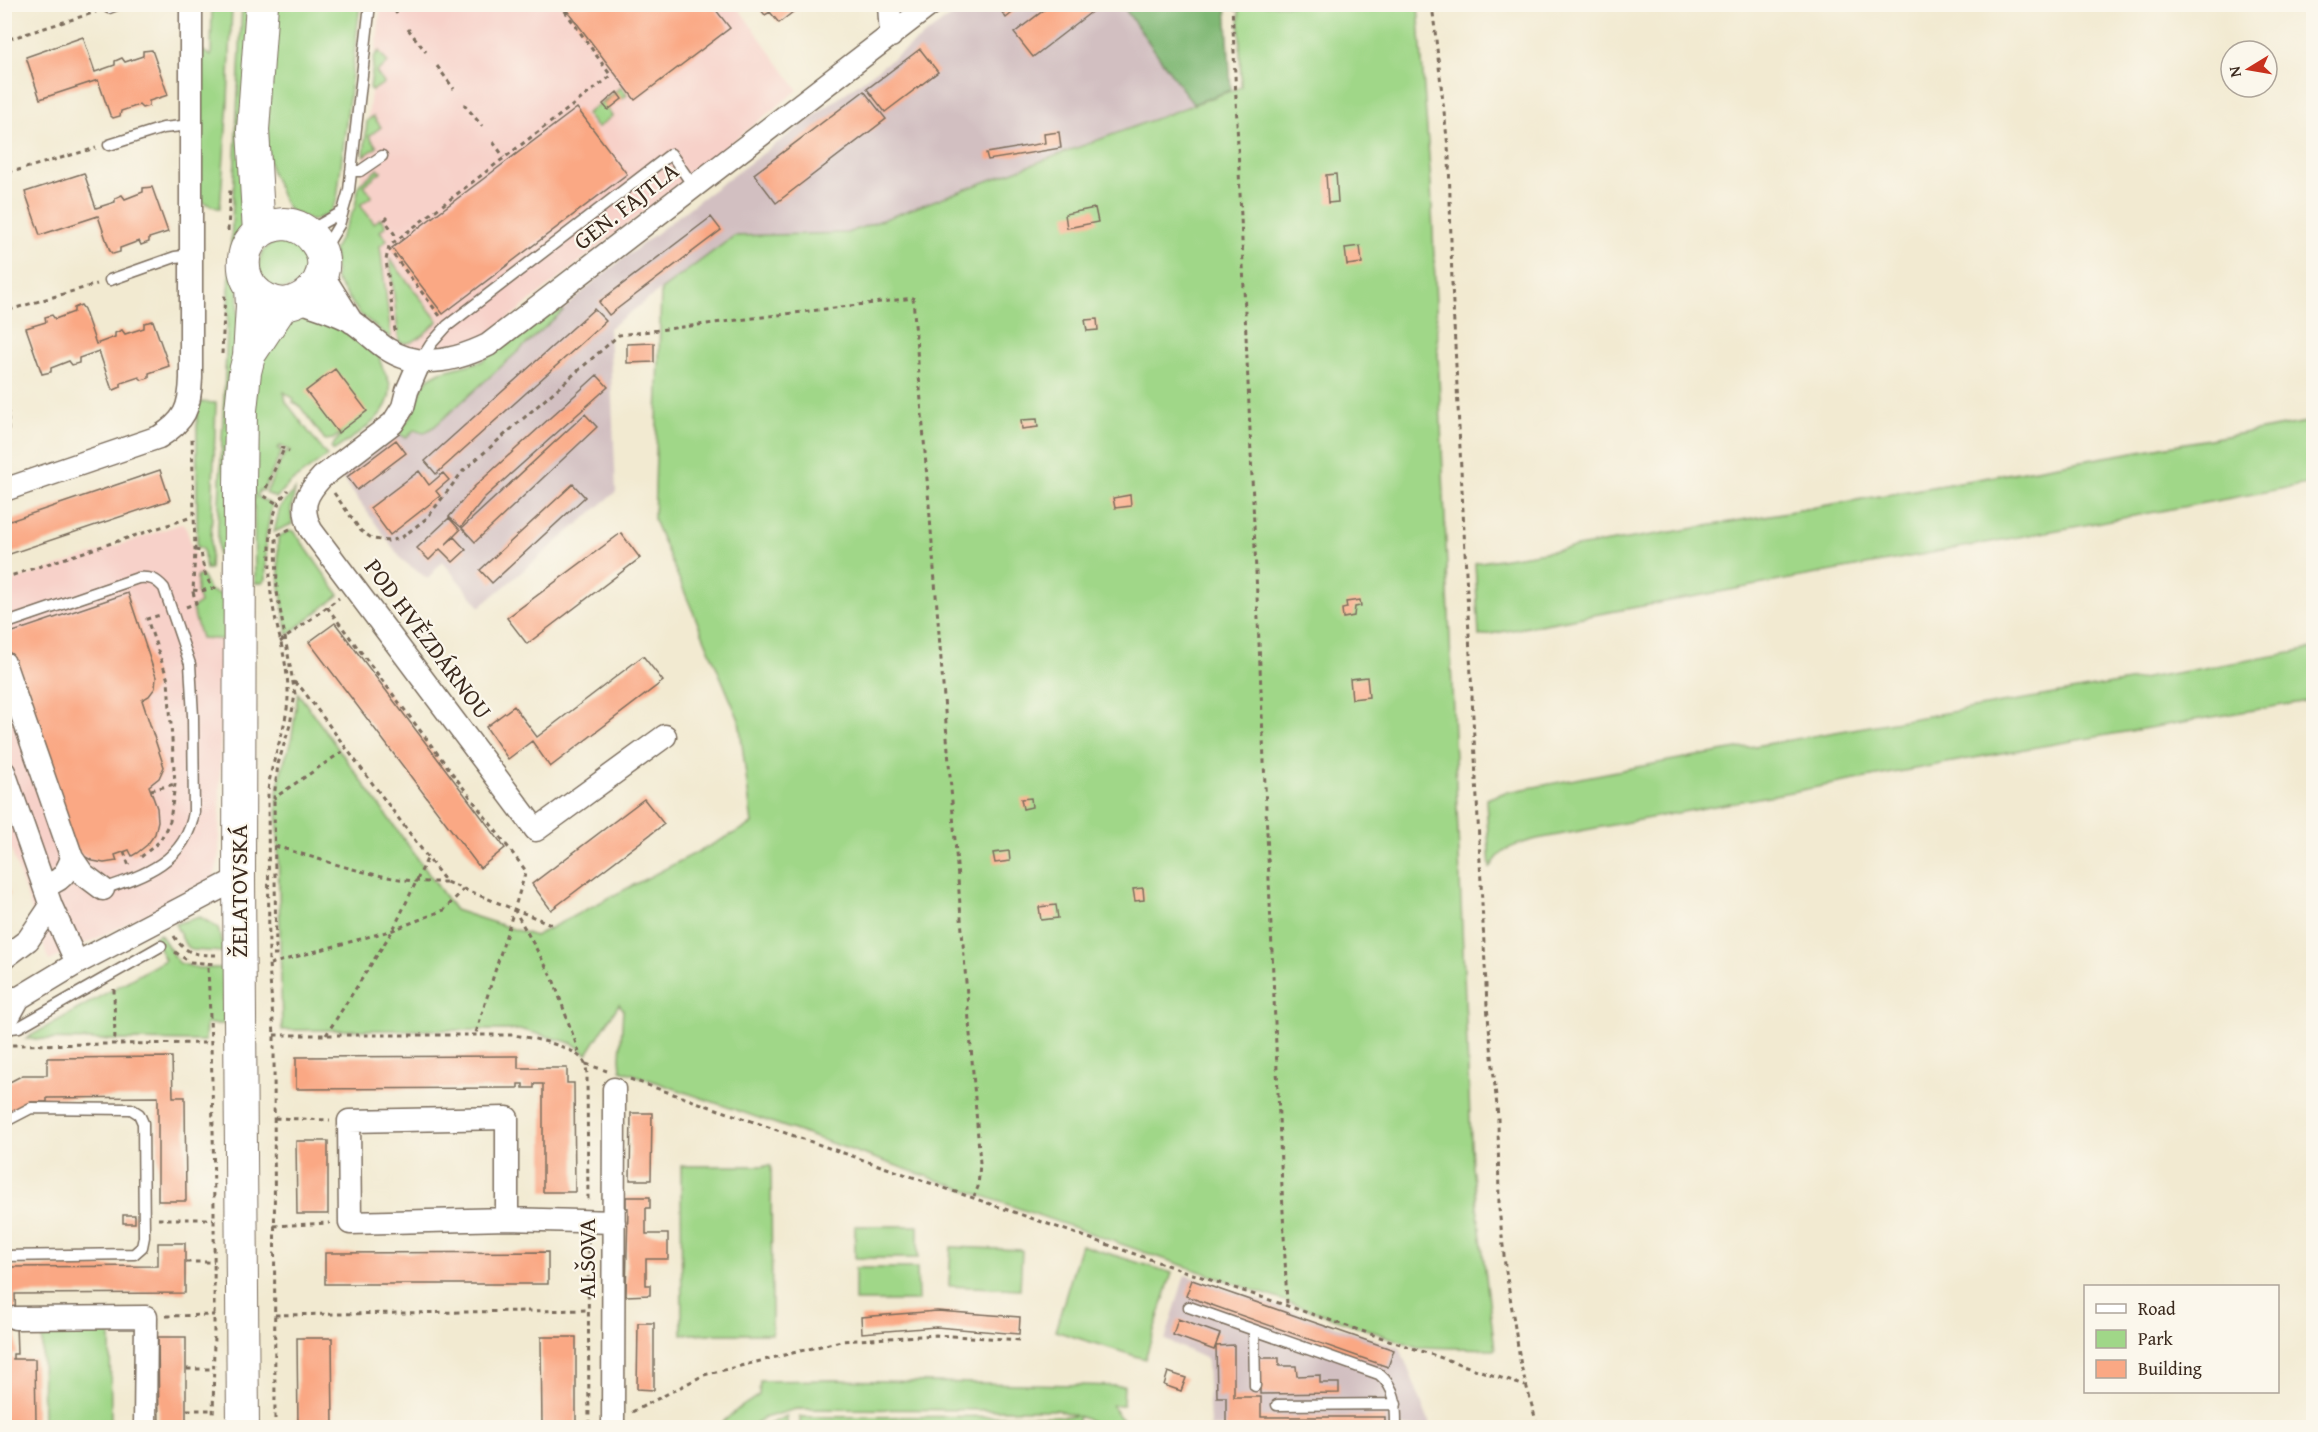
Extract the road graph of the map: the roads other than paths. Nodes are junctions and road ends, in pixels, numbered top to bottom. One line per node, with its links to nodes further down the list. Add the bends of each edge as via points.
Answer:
1 (191, 4): 7 (street)
2 (262, 4): 10 (main road, via 254,113)
3 (370, 4): 11 (lane, via 371,42)
4 (889, 4): 6 (street)
5 (931, 4): 6 (street, GEN. FAJTLA)
6 (891, 36): 12 (street, GEN. FAJTLA)
7 (191, 125): 8 (lane, via 163,128); 16 (street)
8 (110, 145)
9 (382, 156): 11 (lane, via 360,171)
10 (257, 165): 14 (main road); 15 (main road)
11 (351, 171): 13 (lane)
12 (694, 187): 23 (street, GEN. FAJTLA, via 488,345 446,360); 23 (lane, via 671,154 447,326)
13 (342, 212): 14 (lane, via 319,225); 17 (lane)
14 (296, 227): 15 (main road, via 268,227); 17 (main road, via 318,244)
15 (260, 233): 19 (main road, ŽELATOVSKÁ, via 251,241 244,258 245,276)
16 (190, 255): 18 (lane); 24 (street, via 191,378 188,406 175,426 159,437)
17 (322, 266): 20 (main road, ŽELATOVSKÁ, via 314,290); 21 (street, GEN. FAJTLA)
18 (110, 280)
19 (251, 287): 20 (main road, via 265,300); 22 (main road, ŽELATOVSKÁ)
20 (291, 302): 21 (street, GEN. FAJTLA); 22 (main road, ŽELATOVSKÁ)
21 (352, 322): 23 (street, GEN. FAJTLA, via 396,355)
22 (249, 356): 30 (main road, ŽELATOVSKÁ, via 241,438)
23 (420, 361): 27 (street, POD HVĚZDÁRNOU, via 393,423 313,488 304,505 311,530 536,830)
24 (6, 490)
25 (4, 624): 32 (lane, via 138,578 158,580 164,588 190,664 192,825 176,851 154,871)
26 (4, 663): 29 (street)
27 (665, 736)
28 (4, 772): 31 (street)
29 (72, 858): 31 (street, via 67,872 59,879 52,884); 32 (street, via 83,874)
30 (239, 878): 36 (street); 52 (main road, ŽELATOVSKÁ)
31 (43, 883): 33 (street)
32 (103, 889)
33 (51, 906): 35 (street, via 28,940); 36 (street)
34 (166, 946): 38 (lane)
35 (4, 958)
36 (77, 963): 37 (street)
37 (12, 998): 38 (street)
38 (6, 1033)
39 (620, 1080): 42 (street, ALŠOVA)
40 (4, 1122): 43 (lane, via 31,1108 131,1109 139,1114 143,1123 144,1219 142,1247 134,1254)
41 (507, 1219): 41 (street, via 507,1118 349,1121 350,1223); 42 (street)
42 (614, 1222): 50 (street, ALŠOVA)
43 (4, 1256)
44 (1189, 1307): 46 (lane)
45 (15, 1318): 51 (street, via 146,1317)
46 (1254, 1330): 47 (lane); 48 (lane, via 1379,1374 1391,1385)
47 (1255, 1386)
48 (1396, 1404): 49 (lane); 53 (lane)
49 (1277, 1405)
50 (613, 1422)
51 (145, 1428)
52 (243, 1428)
53 (1396, 1428)

